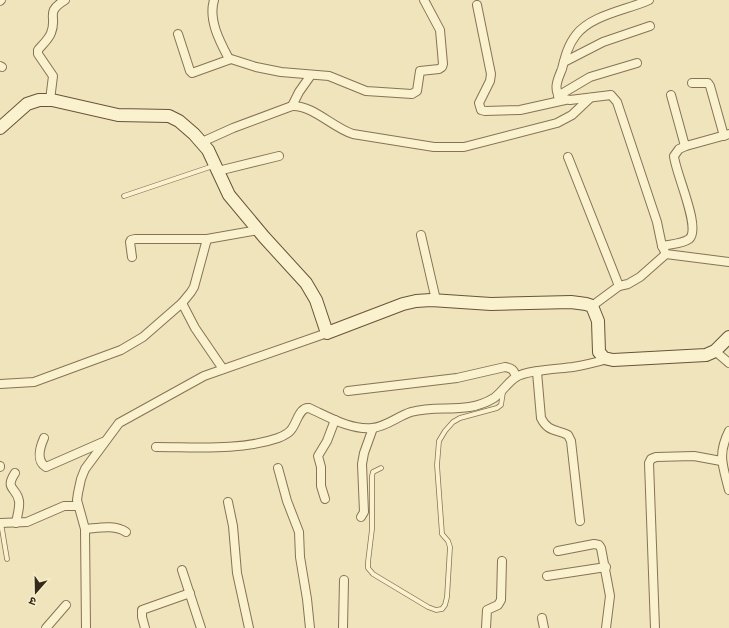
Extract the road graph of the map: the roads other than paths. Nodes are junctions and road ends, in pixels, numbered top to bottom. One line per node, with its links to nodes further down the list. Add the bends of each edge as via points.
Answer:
1 (64, 0): 16 (street, via 54,8 52,32 38,50 53,76)
2 (214, 0): 8 (street, via 212,14 220,42)
3 (424, 0): 11 (street, via 440,30 443,64 439,69 420,71 416,93 366,91 329,76)
4 (649, 0): 9 (street, via 595,20 582,28 569,47)
5 (477, 6): 14 (street, via 491,74 479,103 481,110 520,110)
6 (650, 26): 9 (street, via 603,42)
7 (178, 34): 8 (street, via 192,73)
8 (229, 59): 11 (street, via 256,67)
9 (564, 62): 14 (street, via 557,83 557,93)
10 (637, 63): 14 (street, via 590,78)
11 (311, 75): 17 (street)
12 (692, 83): 19 (street, via 708,83)
13 (671, 95): 21 (street)
14 (562, 98): 15 (street)
15 (590, 98): 17 (street, via 572,115 557,123 464,148 434,147 353,134 308,110); 29 (street, via 611,95 617,102)
16 (50, 100): 18 (street, via 27,104); 20 (street, via 118,115 169,116 179,121)
17 (292, 106): 20 (street)
18 (0, 128)
19 (727, 135): 21 (street)
20 (202, 142): 24 (street)
21 (685, 146): 29 (street, via 679,149 674,160 693,220 693,234 690,239)
22 (279, 156): 24 (street)
23 (568, 157): 32 (street)
24 (217, 168): 25 (lane); 26 (street, via 229,195)
25 (124, 196)
26 (258, 230): 28 (street); 36 (street, via 306,284 316,300)
27 (421, 235): 33 (street)
28 (207, 239): 30 (street, via 135,239 130,242); 34 (street, via 194,287)
29 (664, 250): 31 (street); 32 (street, via 640,277)
30 (132, 257)
31 (729, 262)
32 (619, 286): 35 (street)
33 (436, 300): 35 (street, via 492,304 571,302); 36 (street, via 403,304)
34 (182, 303): 41 (street, via 195,328); 44 (street, via 143,337 121,350 34,382)
35 (592, 306): 39 (street, via 598,321 599,352)
36 (327, 333): 41 (street)
37 (729, 337): 38 (street)
38 (715, 351): 39 (street, via 706,355); 40 (street)
39 (608, 359): 42 (street, via 588,365)
40 (729, 363)
41 (223, 369): 51 (street, via 204,376 127,417 114,428)
42 (537, 372): 43 (street); 62 (street, via 541,418 544,425 568,435 571,442)
43 (516, 377): 45 (street); 46 (street, via 514,371 505,367 457,378)
44 (0, 384)
45 (503, 389): 48 (street, via 476,406 411,412); 55 (lane, via 501,405 453,422 439,441 437,465 442,534 450,547 446,605 442,610 428,607 373,574 368,568 372,529 372,476 373,472)
46 (348, 391)
47 (335, 420): 48 (street, via 355,427); 52 (street, via 306,408 288,433 266,441 235,446); 58 (street, via 318,456)
48 (373, 428): 61 (street, via 362,464 364,512)
49 (729, 431): 53 (street)
50 (44, 438): 51 (street, via 39,453 42,464 46,467)
51 (104, 442): 60 (street, via 85,469 78,493)
52 (156, 447)
53 (721, 461): 57 (street); 87 (street, via 694,456 656,457 649,462)
54 (278, 468): 82 (street, via 299,532)
55 (382, 468)
56 (15, 473): 64 (street, via 10,485 19,501)
57 (729, 490)
58 (325, 499)
59 (228, 502): 81 (street, via 237,573)
60 (78, 506): 64 (street, via 64,506 27,522); 65 (street)
61 (361, 517)
62 (580, 521)
63 (1, 523): 64 (street); 68 (lane)
64 (16, 523)
65 (85, 529): 66 (street, via 116,527); 78 (street)
66 (126, 532)
67 (558, 551): 70 (street, via 599,545)
68 (7, 559)
69 (502, 561): 84 (street, via 501,600 498,605 487,610)
70 (606, 567): 72 (street); 86 (street, via 610,596)
71 (182, 570): 74 (street)
72 (547, 576)
73 (344, 580): 83 (street)
74 (190, 593): 79 (street, via 142,610); 80 (street)
75 (66, 605): 77 (street)
76 (542, 618): 85 (street)
77 (46, 628)
78 (86, 628)
79 (145, 628)
80 (201, 628)
81 (249, 628)
82 (310, 628)
83 (343, 628)
84 (486, 628)
85 (544, 628)
86 (606, 628)
87 (655, 628)

